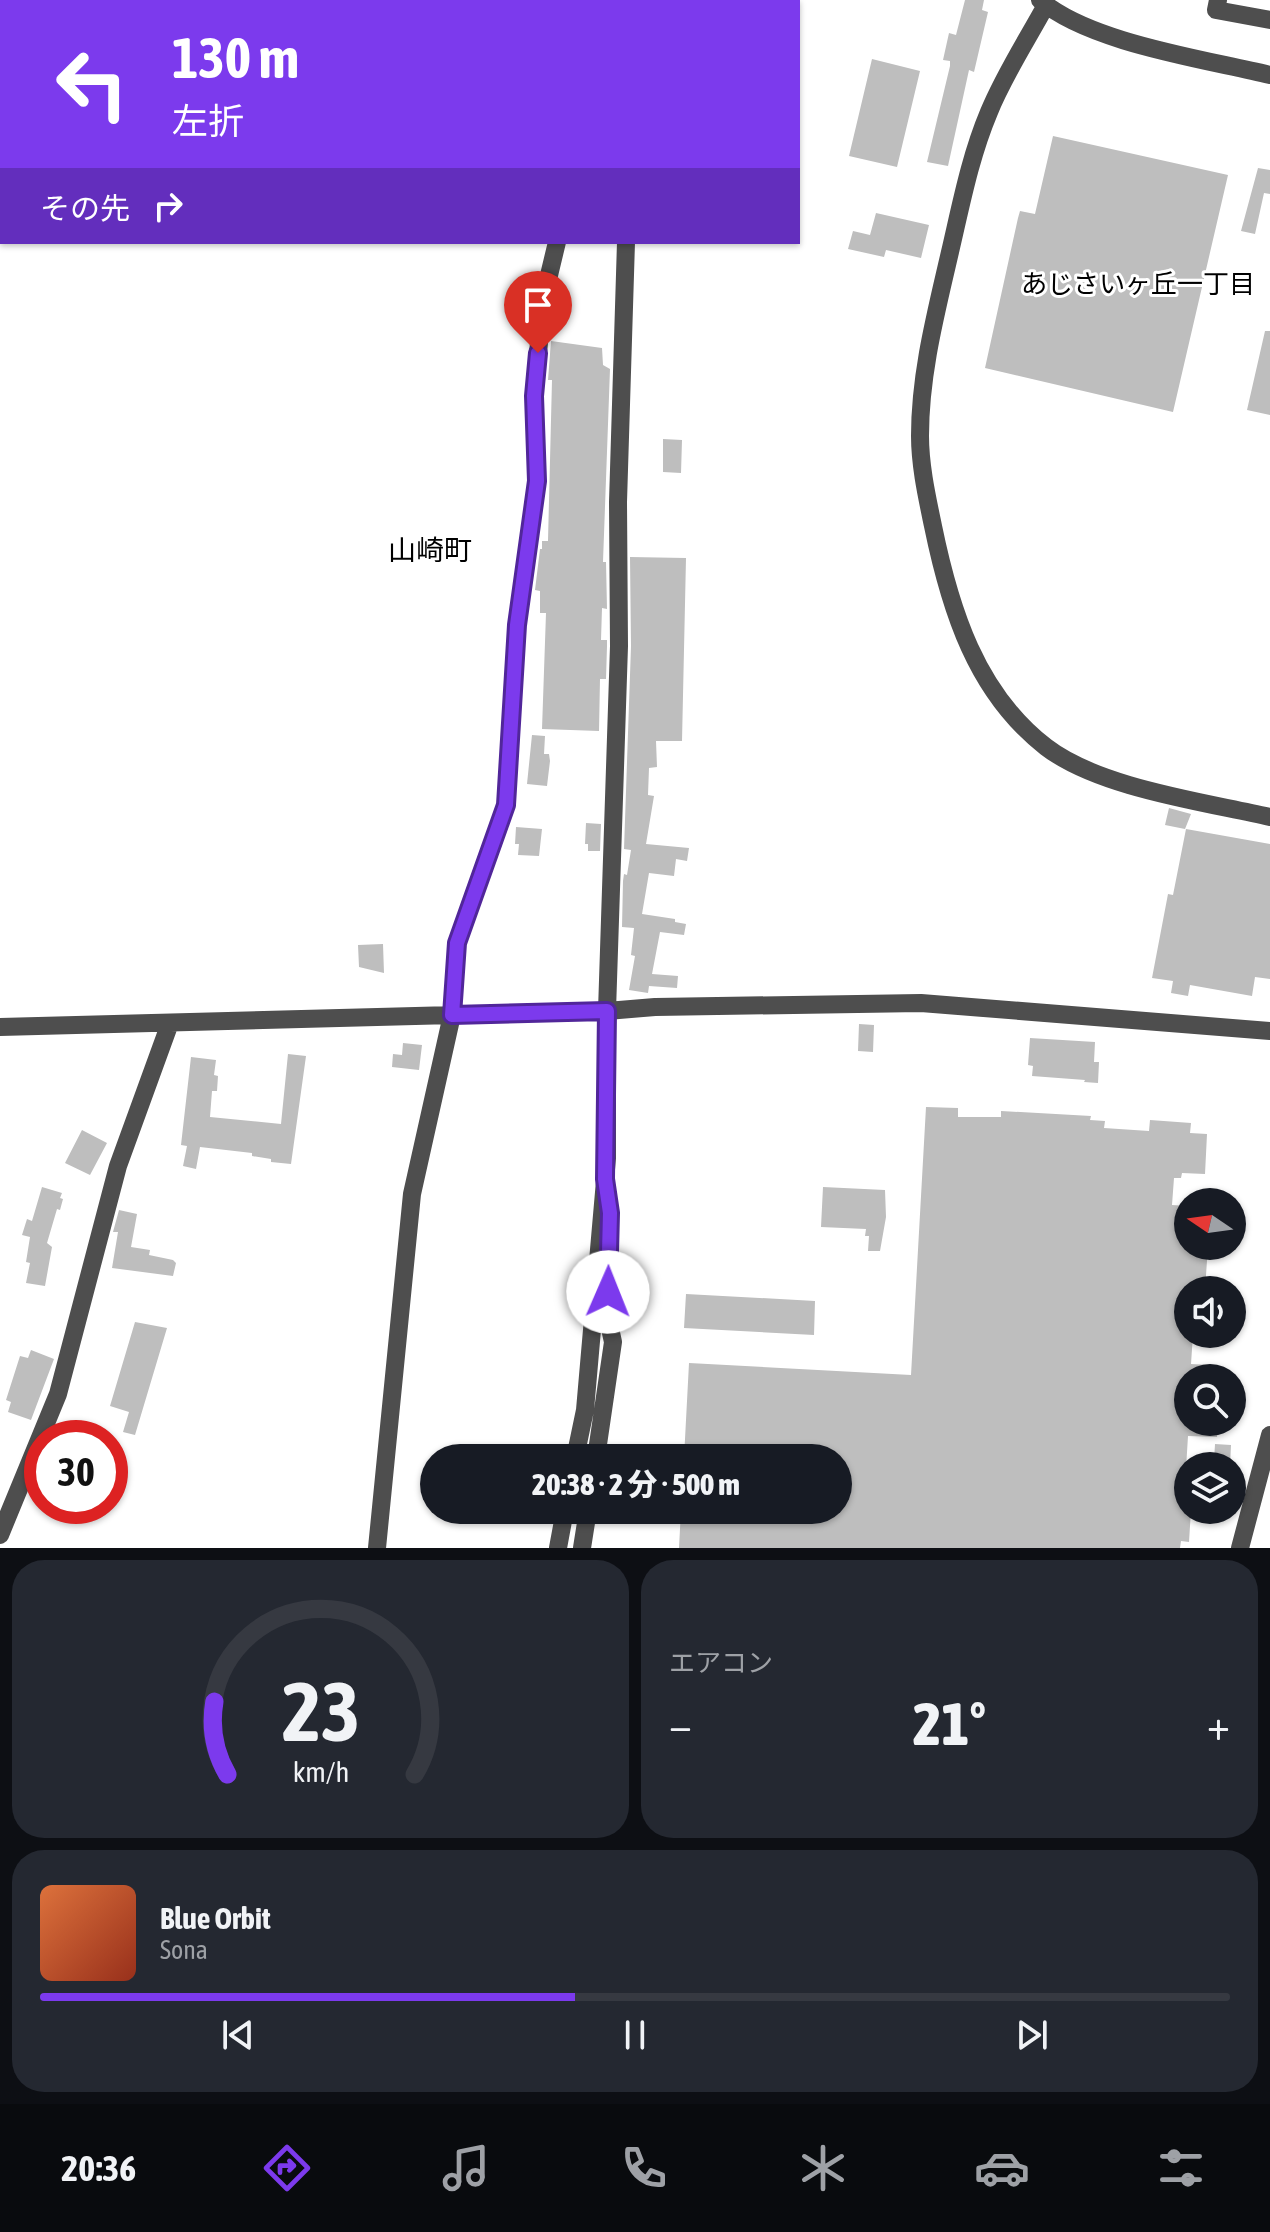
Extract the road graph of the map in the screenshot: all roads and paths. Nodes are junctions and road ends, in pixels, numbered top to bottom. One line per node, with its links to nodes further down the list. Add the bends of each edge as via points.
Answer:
1 (1218, 0): 3 (street, via 1216,10)
2 (1043, 2): 4 (street, via 1108,36); 7 (street, via 990,110 970,166 922,377 920,440 945,583 972,656 997,698 1046,747 1103,777)
3 (1270, 20)
4 (1270, 75)
5 (557, 244): 9 (street, via 545,292 534,396 537,481 517,625 506,805 457,943)
6 (626, 244): 8 (street)
7 (1270, 817)
8 (607, 1011): 9 (street); 12 (street, via 921,1003); 13 (street)
9 (452, 1015): 10 (street); 20 (street, via 412,1194)
10 (170, 1023): 11 (street); 19 (street, via 118,1166 58,1394)
11 (0, 1027)
12 (1270, 1031)
13 (605, 1179): 15 (street); 16 (street, via 613,1342)
14 (1270, 1435): 23 (street)
15 (578, 1444)
16 (598, 1444)
17 (562, 1524): 21 (street)
18 (586, 1524): 22 (street)
19 (0, 1535)
20 (377, 1548)
21 (558, 1548)
22 (582, 1548)
23 (1240, 1548)

